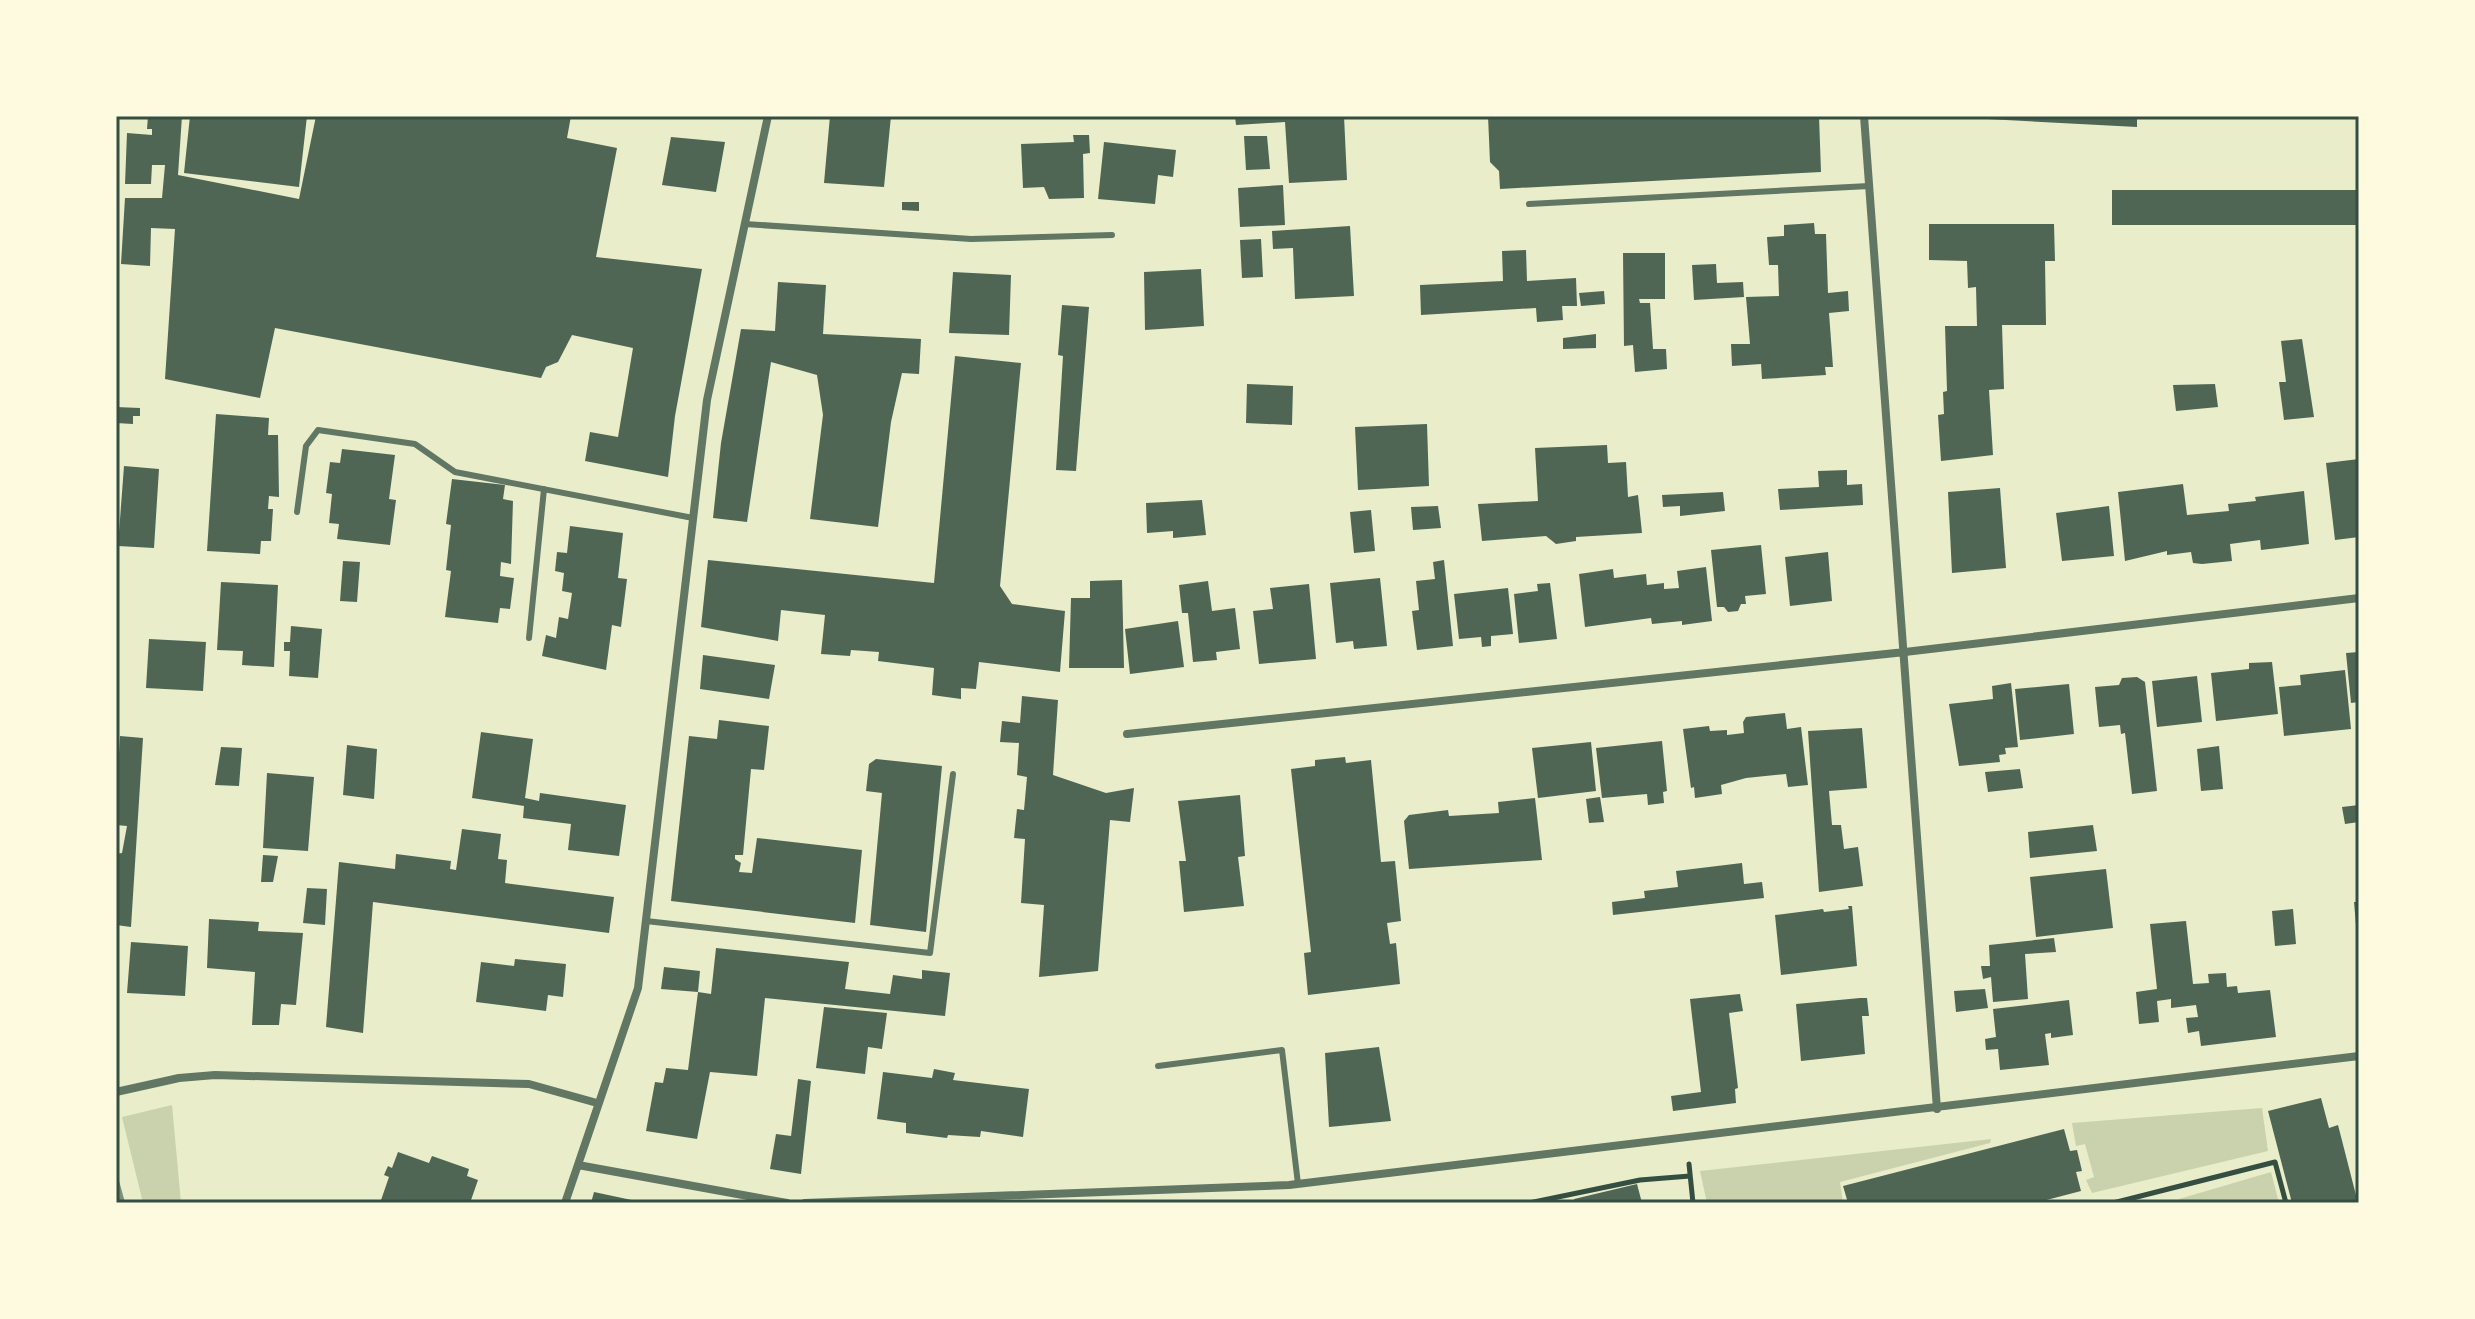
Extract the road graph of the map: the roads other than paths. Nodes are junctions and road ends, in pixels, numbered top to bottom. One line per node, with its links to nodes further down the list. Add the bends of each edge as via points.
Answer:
1 (768, 116): 5 (street)
2 (1864, 116): 3 (street)
3 (1869, 186): 4 (lane); 12 (street)
4 (1529, 204)
5 (745, 224): 6 (lane, via 971,239); 9 (street, via 707,400)
6 (1112, 235)
7 (544, 489): 8 (lane, via 455,472 415,444 318,430 306,446); 9 (lane); 11 (lane)
8 (297, 512)
9 (693, 518): 15 (street)
10 (2359, 598): 12 (street)
11 (529, 638)
12 (1905, 652): 13 (street); 20 (street)
13 (1127, 734)
14 (953, 774): 15 (lane, via 930,953)
15 (646, 921): 19 (street, via 638,988)
16 (2359, 1056): 20 (street)
17 (1158, 1066): 22 (lane, via 1282,1050)
18 (116, 1092): 19 (street, via 215,1075 529,1084)
19 (597, 1103): 21 (street)
20 (1937, 1109): 22 (street)
21 (578, 1165): 24 (street); 25 (street)
22 (1298, 1184): 23 (street)
23 (975, 1201): 26 (street)
24 (565, 1203)
25 (787, 1203)
26 (805, 1203)

